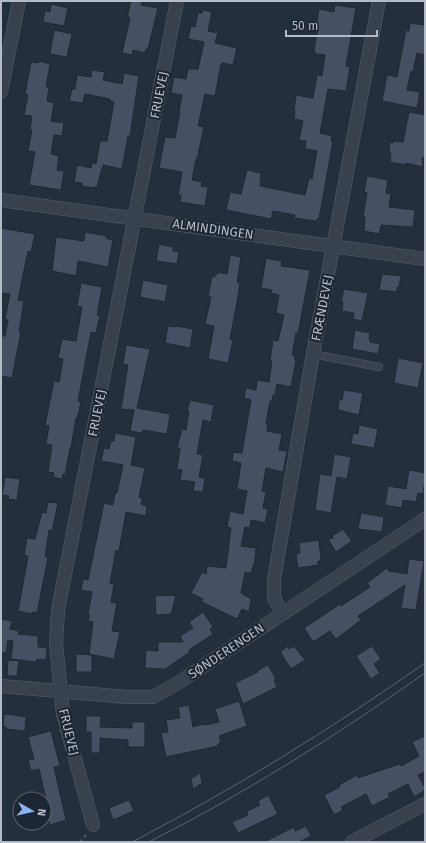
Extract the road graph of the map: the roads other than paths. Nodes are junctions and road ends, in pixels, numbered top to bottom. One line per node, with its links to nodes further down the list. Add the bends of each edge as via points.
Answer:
1 (19, 1): 4 (street)
2 (177, 1): 6 (street, FRUEVEJ)
3 (379, 1): 7 (street, FRÆNDEVEJ)
4 (1, 92)
5 (1, 200): 6 (street, ALMINDINGEN)
6 (135, 218): 7 (street, ALMINDINGEN); 14 (street, FRUEVEJ, via 58,610 56,643)
7 (334, 246): 8 (street, ALMINDINGEN); 9 (street, FRÆNDEVEJ)
8 (425, 258)
9 (313, 354): 10 (lane); 12 (street, FRÆNDEVEJ, via 274,579 274,598)
10 (379, 367)
11 (425, 519): 12 (street, SØNDERENGEN)
12 (282, 613): 14 (street, SØNDERENGEN, via 153,697)
13 (1, 686): 14 (street, SØNDERENGEN)
14 (60, 692): 16 (street, FRUEVEJ, via 63,714)
15 (425, 804): 17 (street)
16 (93, 825)
17 (359, 840)

